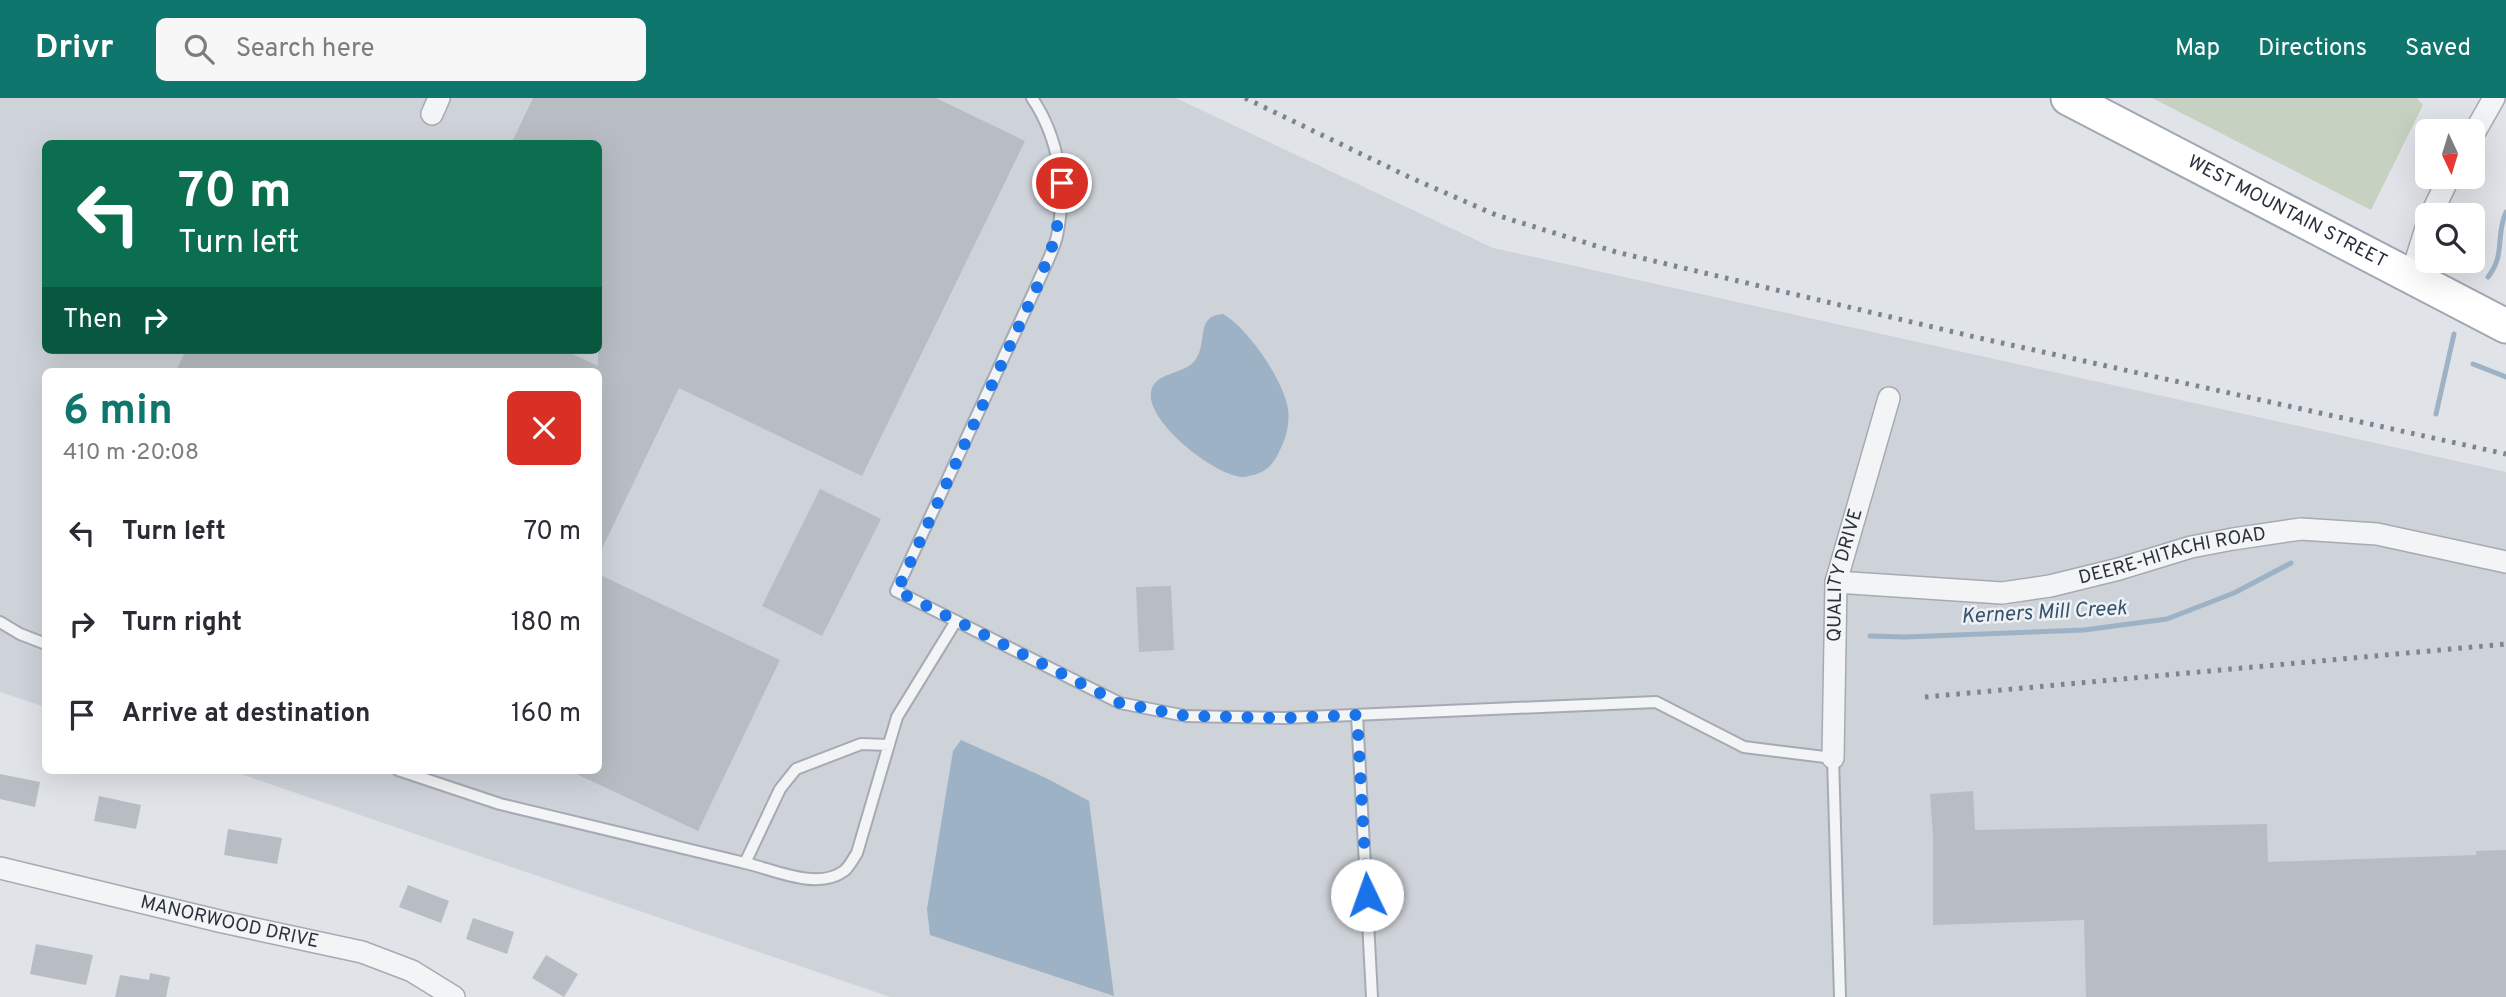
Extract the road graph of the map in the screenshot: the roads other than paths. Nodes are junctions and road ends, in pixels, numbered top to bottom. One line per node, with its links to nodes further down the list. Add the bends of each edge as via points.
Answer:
1 (1032, 98): 11 (lane, via 1054,146 1062,183 1056,236 1037,287 897,591)
2 (2068, 98): 6 (main road, WEST MOUNTAIN STREET)
3 (2494, 98): 4 (street)
4 (2482, 119)
5 (2415, 263): 6 (street)
6 (2411, 276): 7 (main road, WEST MOUNTAIN STREET)
7 (2506, 326)
8 (1889, 398): 10 (street, QUALITY DRIVE)
9 (2506, 562): 10 (street, DEERE-HITACHI ROAD, via 2377,534 2301,529 2233,538 2050,586 2002,593)
10 (1836, 582): 16 (street, QUALITY DRIVE)
11 (956, 621): 14 (lane, via 1120,703 1186,716); 15 (lane, via 897,717)
12 (0, 622): 13 (lane)
13 (42, 642)
14 (1357, 715): 16 (lane, via 1656,702 1744,747); 21 (lane)
15 (888, 745): 18 (lane, via 861,744 796,769 780,789); 18 (lane, via 857,853 845,870 804,878)
16 (1833, 758): 22 (lane)
17 (410, 774): 18 (lane, via 500,804)
18 (745, 863)
19 (0, 868): 20 (street, MANORWOOD DRIVE, via 362,952 412,971)
20 (454, 997)
21 (1372, 997)
22 (1840, 997)

